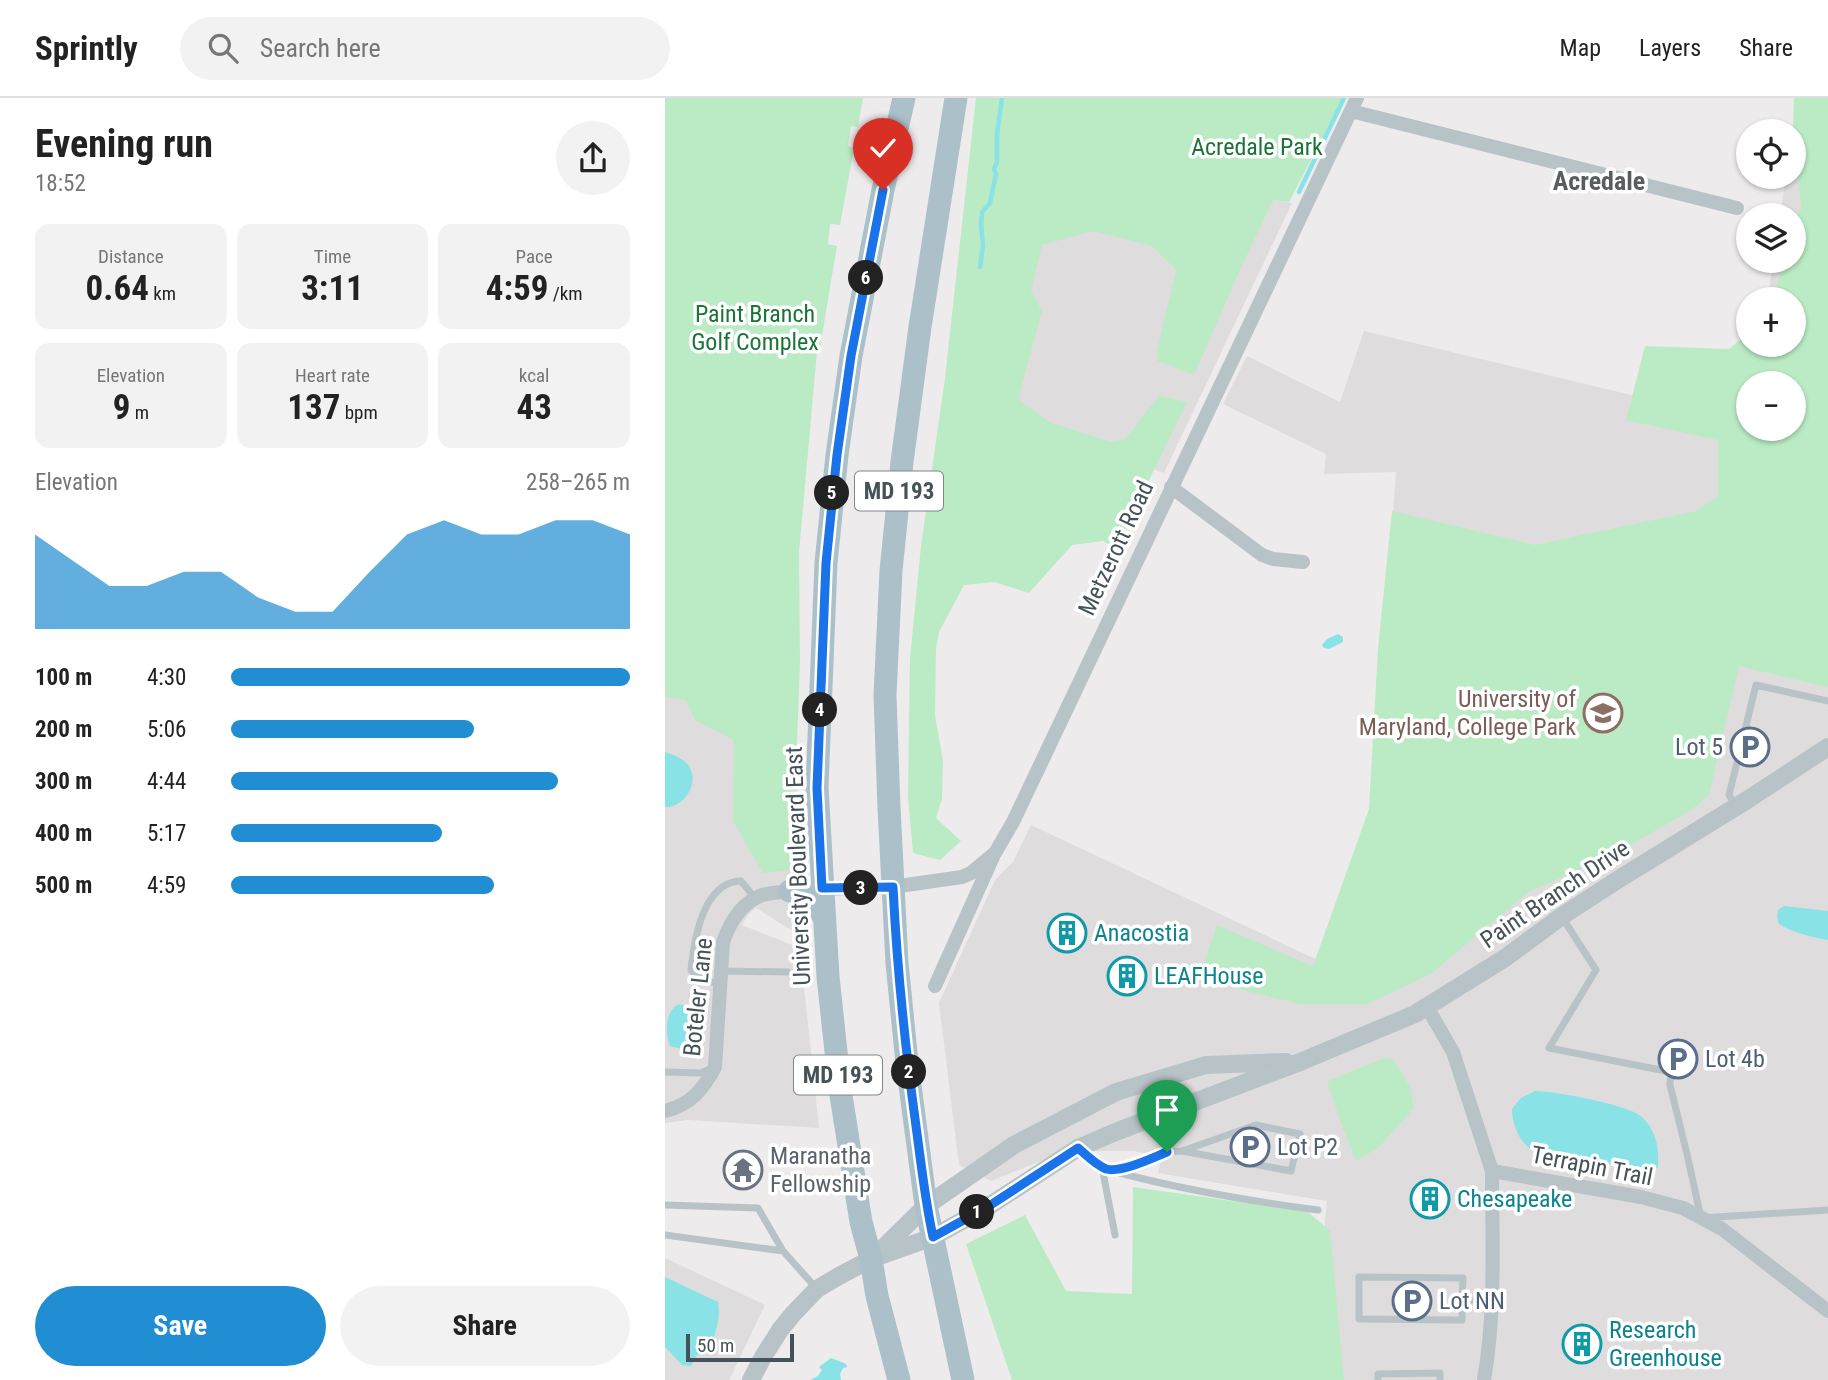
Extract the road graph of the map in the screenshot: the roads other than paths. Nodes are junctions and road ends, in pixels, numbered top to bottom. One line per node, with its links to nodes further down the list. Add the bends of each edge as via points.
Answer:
1 (904, 98): 12 (main road, University Boulevard East / MD 193, via 851,356 832,500 817,788)
2 (956, 98): 11 (main road, MD 193, via 902,462 891,571 885,695)
3 (1354, 104): 4 (street); 5 (street, Metzerott Road)
4 (1736, 208)
5 (1171, 487): 6 (street, via 1262,555); 10 (street, Metzerott Road)
6 (1303, 562)
7 (1828, 701): 9 (lane, via 1756,685 1729,795)
8 (1828, 747): 9 (street, Paint Branch Drive)
9 (1737, 806): 16 (street, Paint Branch Drive)
10 (995, 853): 11 (street, Metzerott Road, via 962,877); 19 (street)
11 (893, 887): 12 (street, Metzerott Road); 30 (main road, MD 193, via 897,963)
12 (822, 888): 13 (street, Boteler Lane); 15 (main road, University Boulevard East / MD 193)
13 (790, 891): 14 (street, Boteler Lane); 15 (main road, via 806,895)
14 (756, 899): 18 (street, Boteler Lane, via 741,908 730,923 723,942); 18 (lane, via 741,881 731,881 709,903 700,922 691,970 708,982)
15 (824, 916): 38 (main road, University Boulevard East / MD 193, via 840,1089)
16 (1562, 916): 20 (street, Paint Branch Drive); 33 (lane, via 1596,970 1549,1048 1671,1072 1670,1085)
17 (788, 972): 18 (lane)
18 (721, 977): 22 (street, Boteler Lane)
19 (935, 986)
20 (1427, 1007): 21 (street, Paint Branch Drive); 28 (street, via 1453,1052)
21 (1300, 1062): 25 (street, Paint Branch Drive); 30 (street, Paint Branch Drive, via 1206,1065 1116,1092 1014,1145)
22 (715, 1067): 23 (lane, via 701,1073); 24 (street, Boteler Lane, via 696,1097)
23 (665, 1072)
24 (665, 1111)
25 (1078, 1148): 27 (lane); 36 (street, Paint Branch Drive)
26 (1182, 1151): 26 (lane, via 1291,1171 1300,1134 1256,1125); 27 (lane, via 1127,1167)
27 (1105, 1168): 31 (lane, via 1163,1184); 35 (lane)
28 (1492, 1171): 33 (street, Terrapin Trail, via 1641,1197); 41 (street)
29 (665, 1205): 37 (lane, via 758,1208)
30 (926, 1206): 36 (main road, MD 193); 38 (street, Paint Branch Drive)
31 (1318, 1210)
32 (1828, 1210): 33 (lane)
33 (1701, 1218): 42 (street, Terrapin Trail, via 1722,1229)
34 (665, 1235): 37 (lane)
35 (1115, 1235)
36 (933, 1237): 38 (street, Paint Branch Drive); 45 (main road, MD 193)
37 (783, 1251): 39 (lane)
38 (871, 1259): 39 (street); 44 (main road, University Boulevard East / MD 193)
39 (817, 1289): 43 (street, via 780,1330)
40 (1462, 1300): 40 (lane, via 1462,1278 1359,1277 1359,1319 1462,1320); 41 (lane)
41 (1491, 1300): 48 (street)
42 (1828, 1311)
43 (751, 1380)
44 (899, 1380)
45 (963, 1380)
46 (1378, 1380): 47 (lane, via 1378,1374 1440,1373)
47 (1440, 1380)
48 (1484, 1380)

